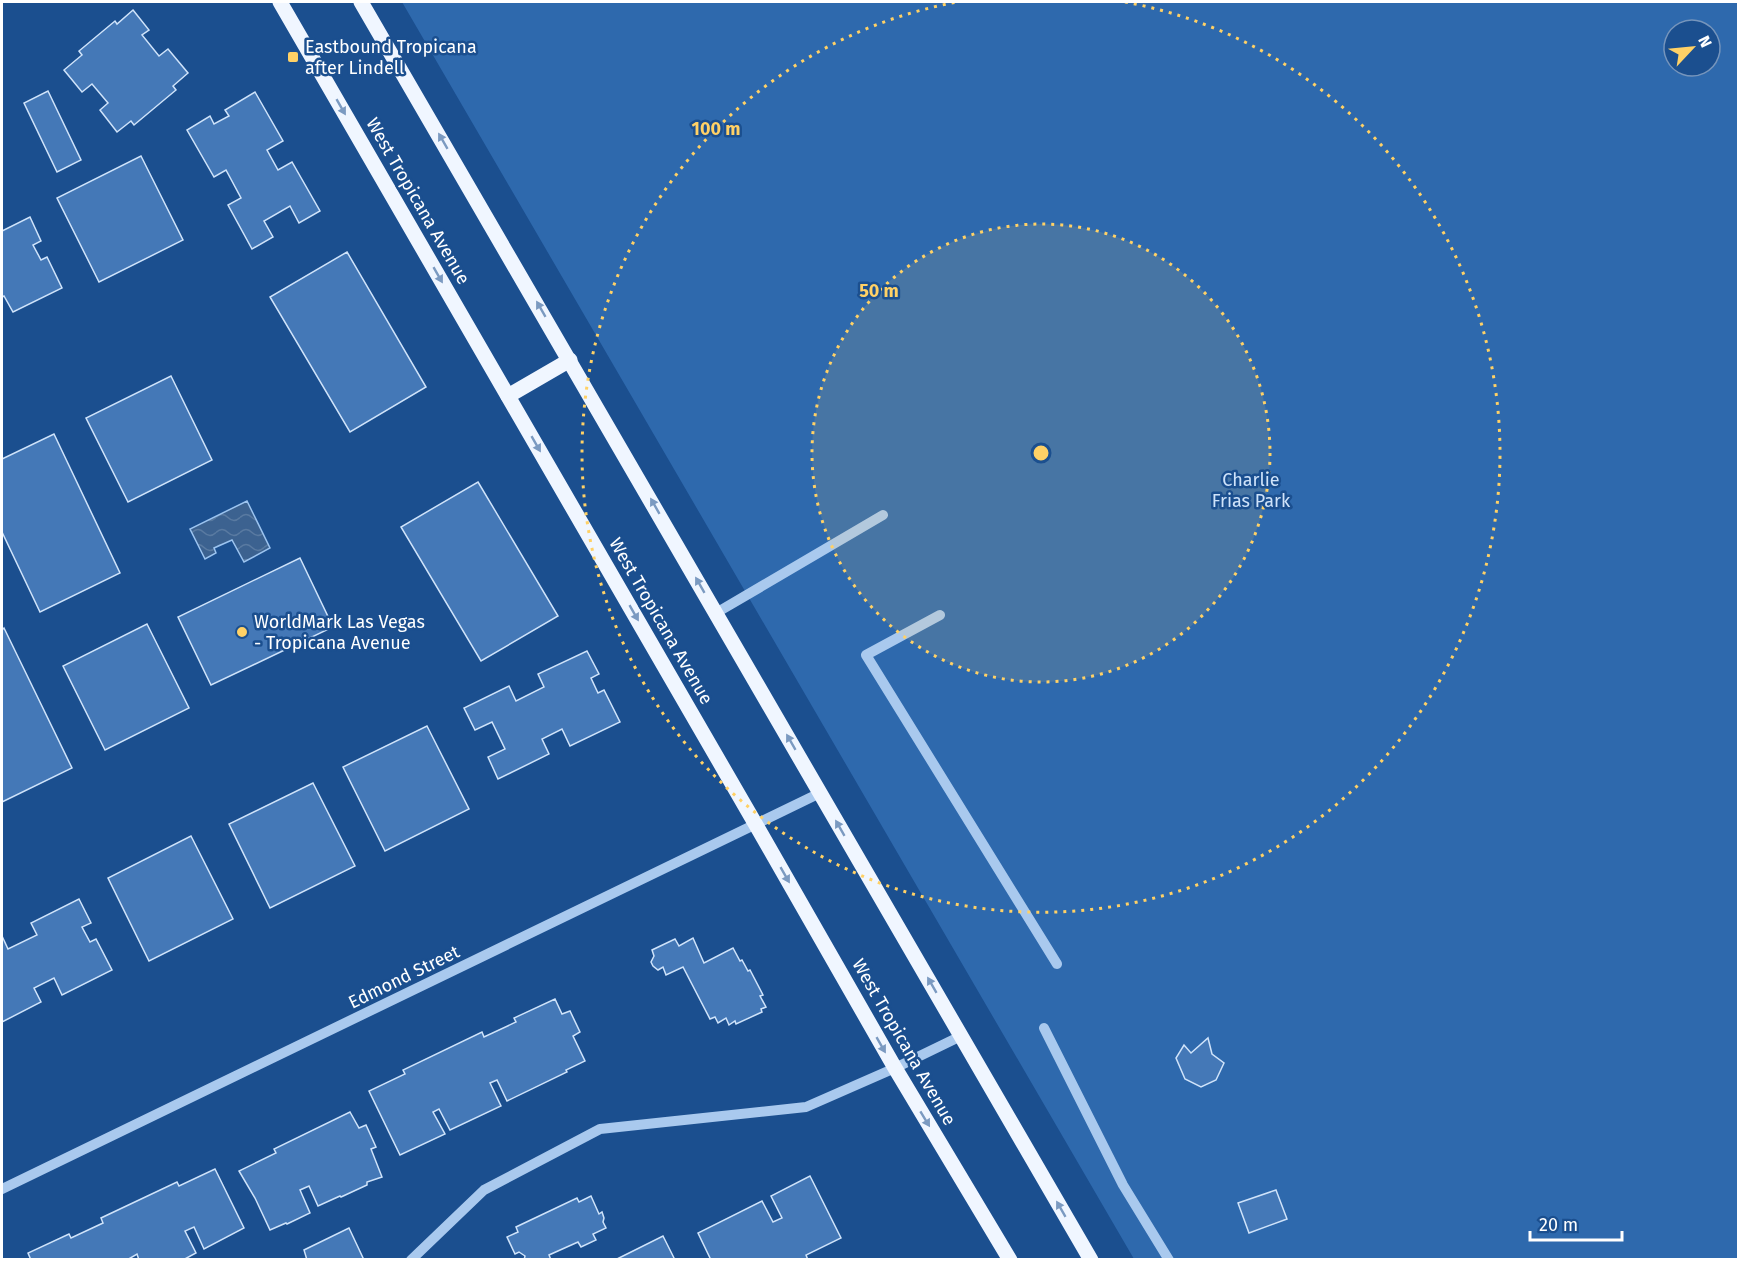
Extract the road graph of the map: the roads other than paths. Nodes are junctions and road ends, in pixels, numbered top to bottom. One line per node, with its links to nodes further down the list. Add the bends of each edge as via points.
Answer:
1 (280, 2): 4 (main road, West Tropicana Avenue, one-way to 4)
2 (361, 2): 3 (main road, one-way to 2)
3 (570, 360): 4 (main road); 6 (main road, one-way to 3)
4 (508, 396): 9 (main road, West Tropicana Avenue, one-way to 9)
5 (883, 515): 6 (street)
6 (716, 613): 8 (main road, one-way to 6)
7 (940, 615): 10 (street, via 866,655)
8 (820, 793): 9 (street, Edmond Street); 12 (main road, one-way to 8)
9 (756, 825): 13 (main road, West Tropicana Avenue, one-way to 13); 14 (street, Edmond Street)
10 (1057, 964)
11 (1044, 1028): 18 (street, via 1123,1185)
12 (961, 1036): 13 (street); 17 (main road, one-way to 12)
13 (895, 1068): 15 (street, via 806,1107 600,1129 484,1190); 16 (main road, West Tropicana Avenue, one-way to 16)
14 (2, 1190)
15 (411, 1260)
16 (1010, 1260)
17 (1091, 1260)
18 (1169, 1260)

